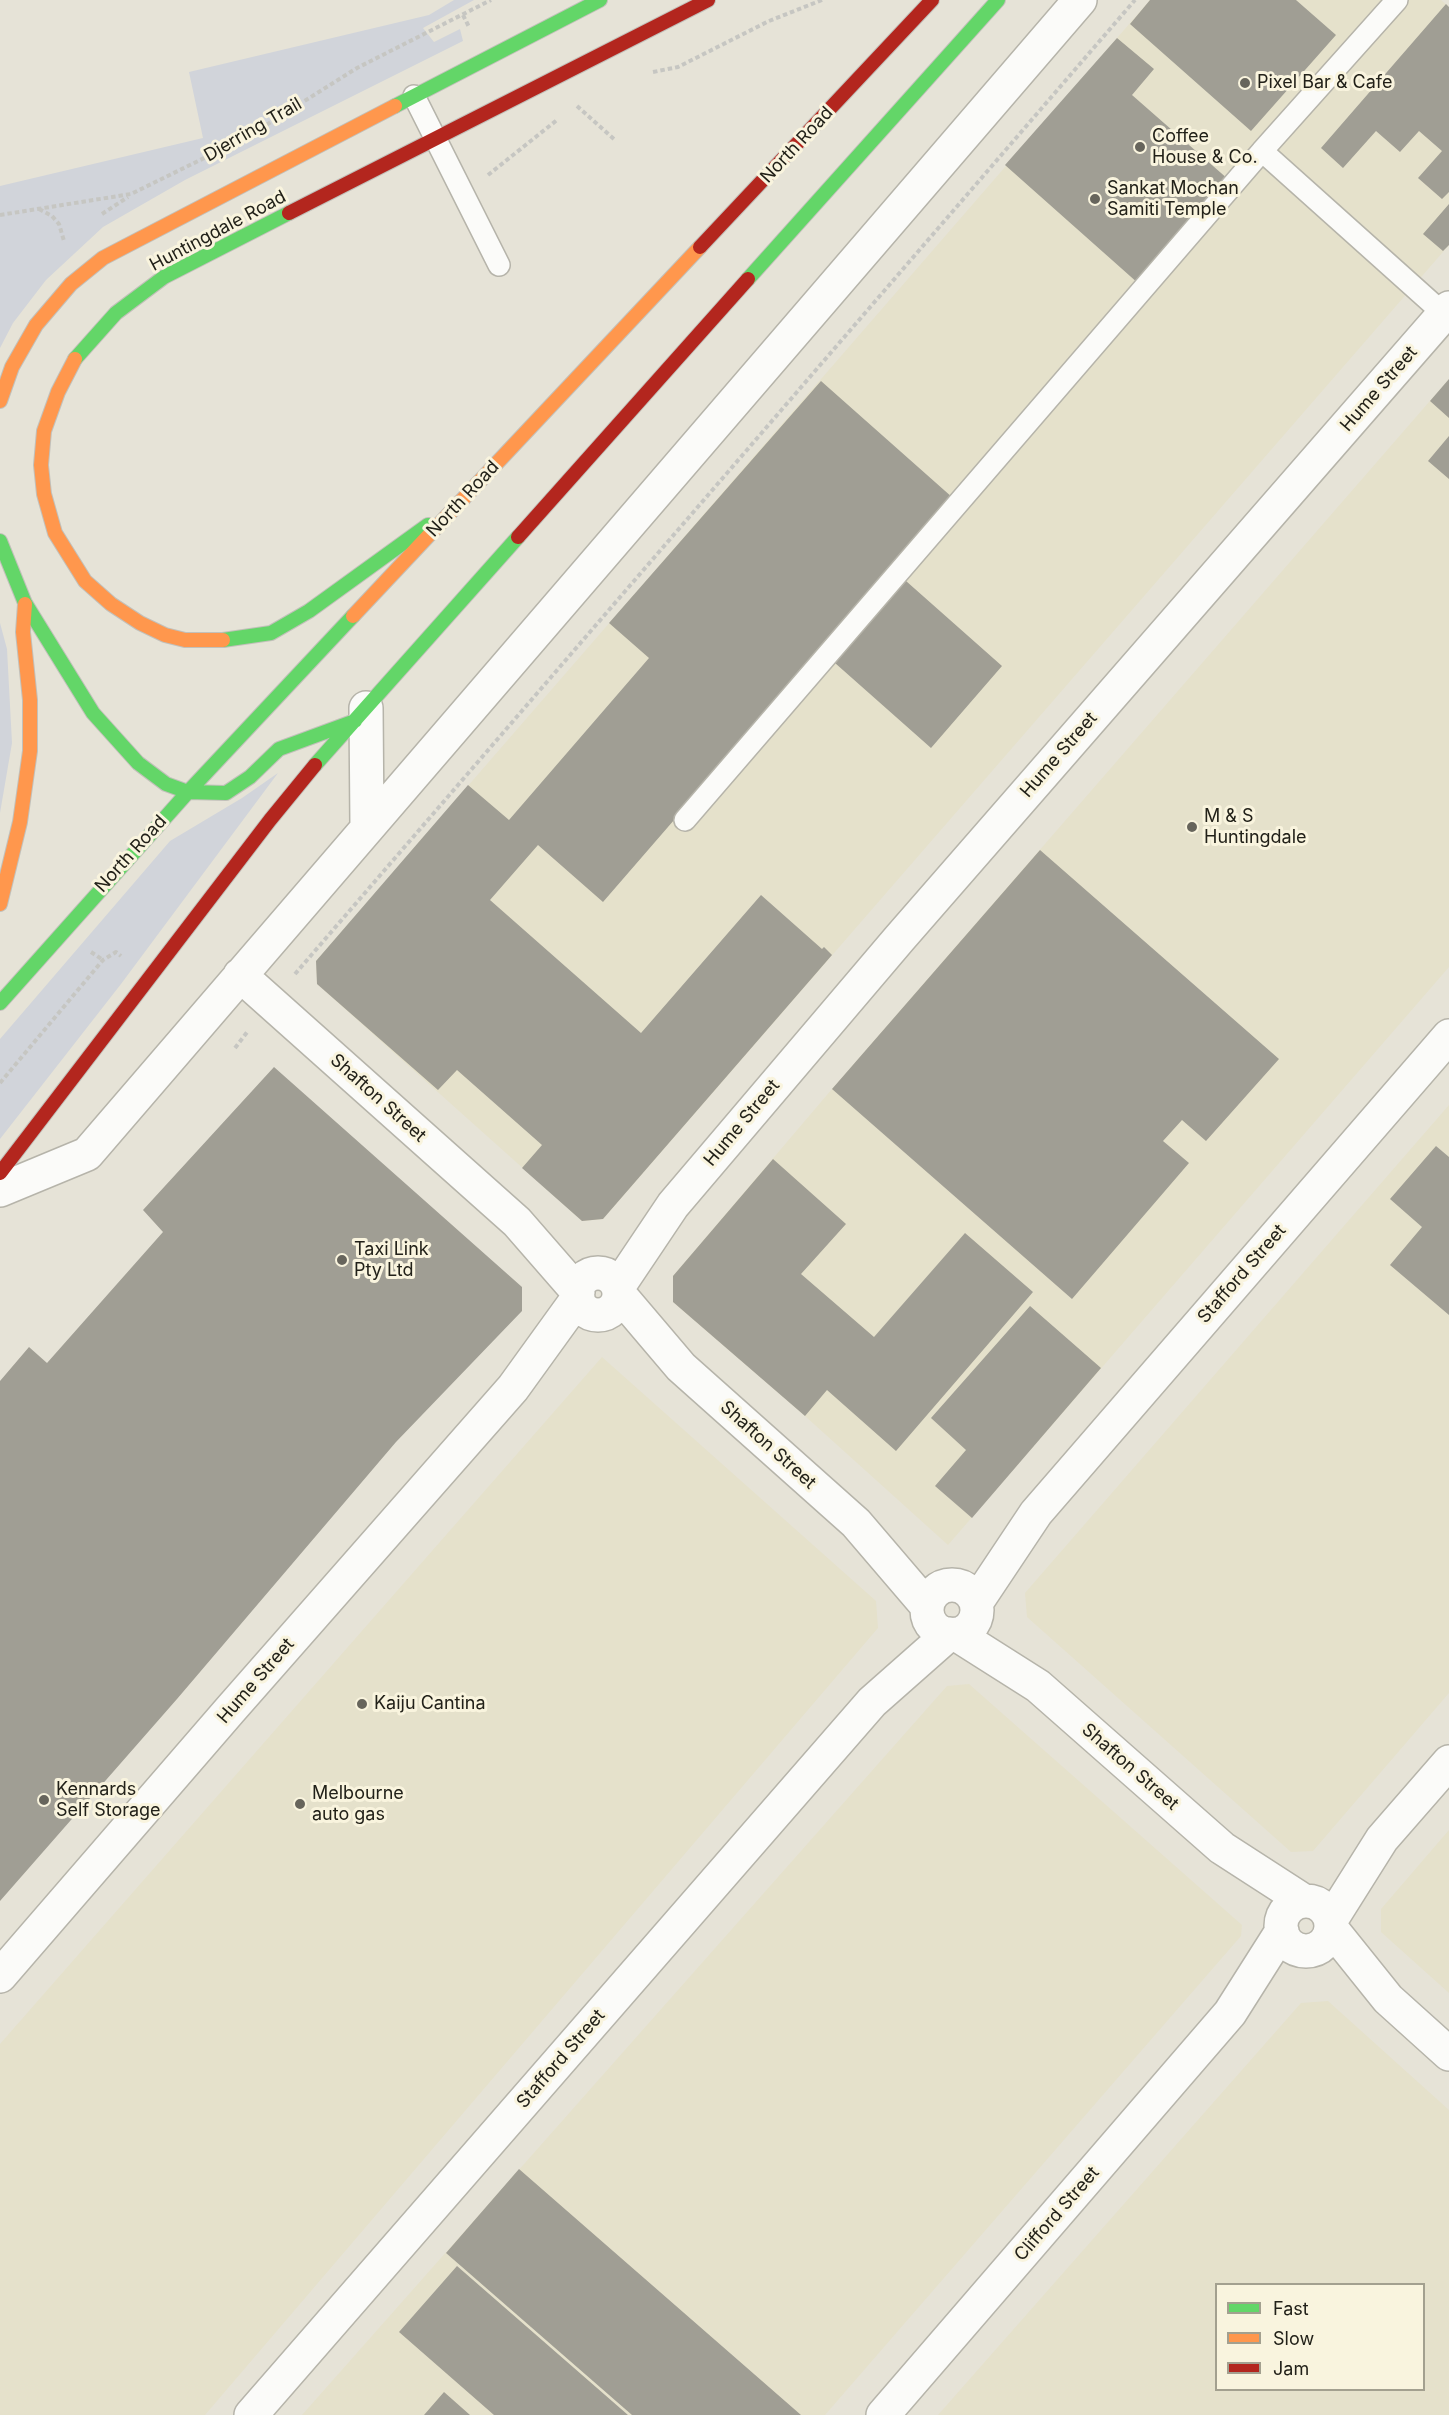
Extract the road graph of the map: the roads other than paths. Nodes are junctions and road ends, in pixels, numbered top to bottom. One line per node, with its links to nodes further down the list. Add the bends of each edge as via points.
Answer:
1 (600, 0): 7 (main road, Huntingdale Road)
2 (708, 0): 8 (main road, Huntingdale Road)
3 (932, 0): 13 (main road, North Road)
4 (998, 0): 16 (main road)
5 (1080, 0): 19 (street)
6 (1397, 0): 9 (lane)
7 (414, 96): 8 (lane); 12 (main road, Huntingdale Road, via 103,258 70,284 36,325 12,367)
8 (435, 137): 10 (lane); 13 (main road, Huntingdale Road, via 164,277 116,313 77,356 58,392 44,431 42,479 56,533 85,581 140,623 165,635 200,641 256,636 285,626)
9 (1262, 151): 11 (lane); 18 (lane)
10 (499, 265)
11 (1446, 311): 26 (street, Hume Street, via 899,939)
12 (0, 401)
13 (461, 501): 17 (main road, North Road)
14 (0, 541): 15 (main road)
15 (25, 603): 17 (main road, via 93,713 113,737 155,777); 20 (main road, via 22,632 30,700 30,752 16,843)
16 (360, 715): 17 (main road, via 279,749 250,777 226,793); 19 (street); 24 (main road, via 262,829)
17 (188, 792): 22 (main road, North Road)
18 (685, 820)
19 (367, 827): 21 (street)
20 (0, 904)
21 (240, 975): 25 (street, via 87,1154); 26 (street, Shafton Street)
22 (0, 1003)
23 (1449, 1036): 27 (street, Stafford Street)
24 (0, 1173)
25 (0, 1190)
26 (597, 1293): 27 (street, Shafton Street); 30 (street, Hume Street)
27 (952, 1609): 29 (street, Shafton Street); 32 (street, Stafford Street)
28 (1449, 1762): 29 (street, Clifford Street)
29 (1306, 1926): 31 (street, Shafton Street); 33 (street, Clifford Street)
30 (0, 1976)
31 (1449, 2054)
32 (251, 2415)
33 (883, 2415)

